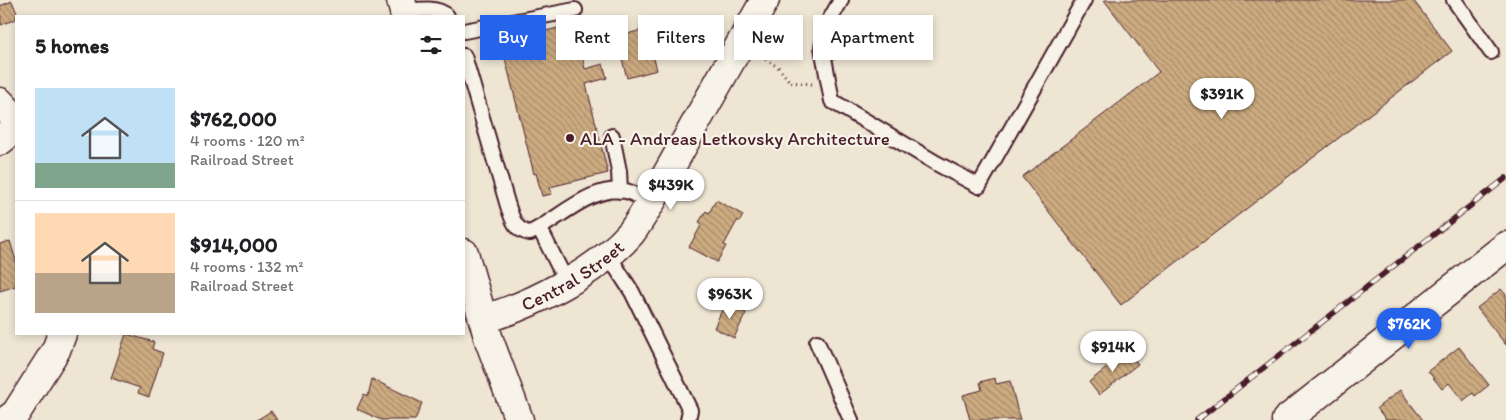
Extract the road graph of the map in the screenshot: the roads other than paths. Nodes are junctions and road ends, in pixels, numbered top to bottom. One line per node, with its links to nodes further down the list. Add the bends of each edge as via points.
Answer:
1 (765, 0): 18 (street, Central Street)
2 (841, 0): 3 (lane, via 822,46 832,100 979,186)
3 (1084, 0)
4 (1454, 0): 9 (lane)
5 (403, 9): 7 (lane, via 435,10)
6 (575, 10): 8 (lane)
7 (446, 15)
8 (465, 31)
9 (1491, 52)
10 (465, 65): 11 (lane)
11 (468, 92): 19 (lane, via 515,224 530,234)
12 (0, 102): 13 (street)
13 (15, 118)
14 (15, 129): 16 (street)
15 (612, 136): 17 (lane)
16 (0, 141)
17 (620, 191): 18 (lane); 19 (lane, via 579,202)
18 (650, 204): 21 (street, Central Street, via 631,232)
19 (540, 229): 23 (lane)
20 (1506, 246): 31 (street)
21 (608, 255): 23 (street, Central Street); 29 (lane, via 632,292 690,410)
22 (465, 256): 24 (street)
23 (567, 283): 24 (street, Central Street, via 503,314)
24 (483, 319): 27 (street)
25 (62, 335): 28 (street, via 56,350 16,413)
26 (818, 342): 30 (lane)
27 (512, 417)
28 (7, 420)
29 (688, 420)
30 (852, 420)
31 (1286, 420)

